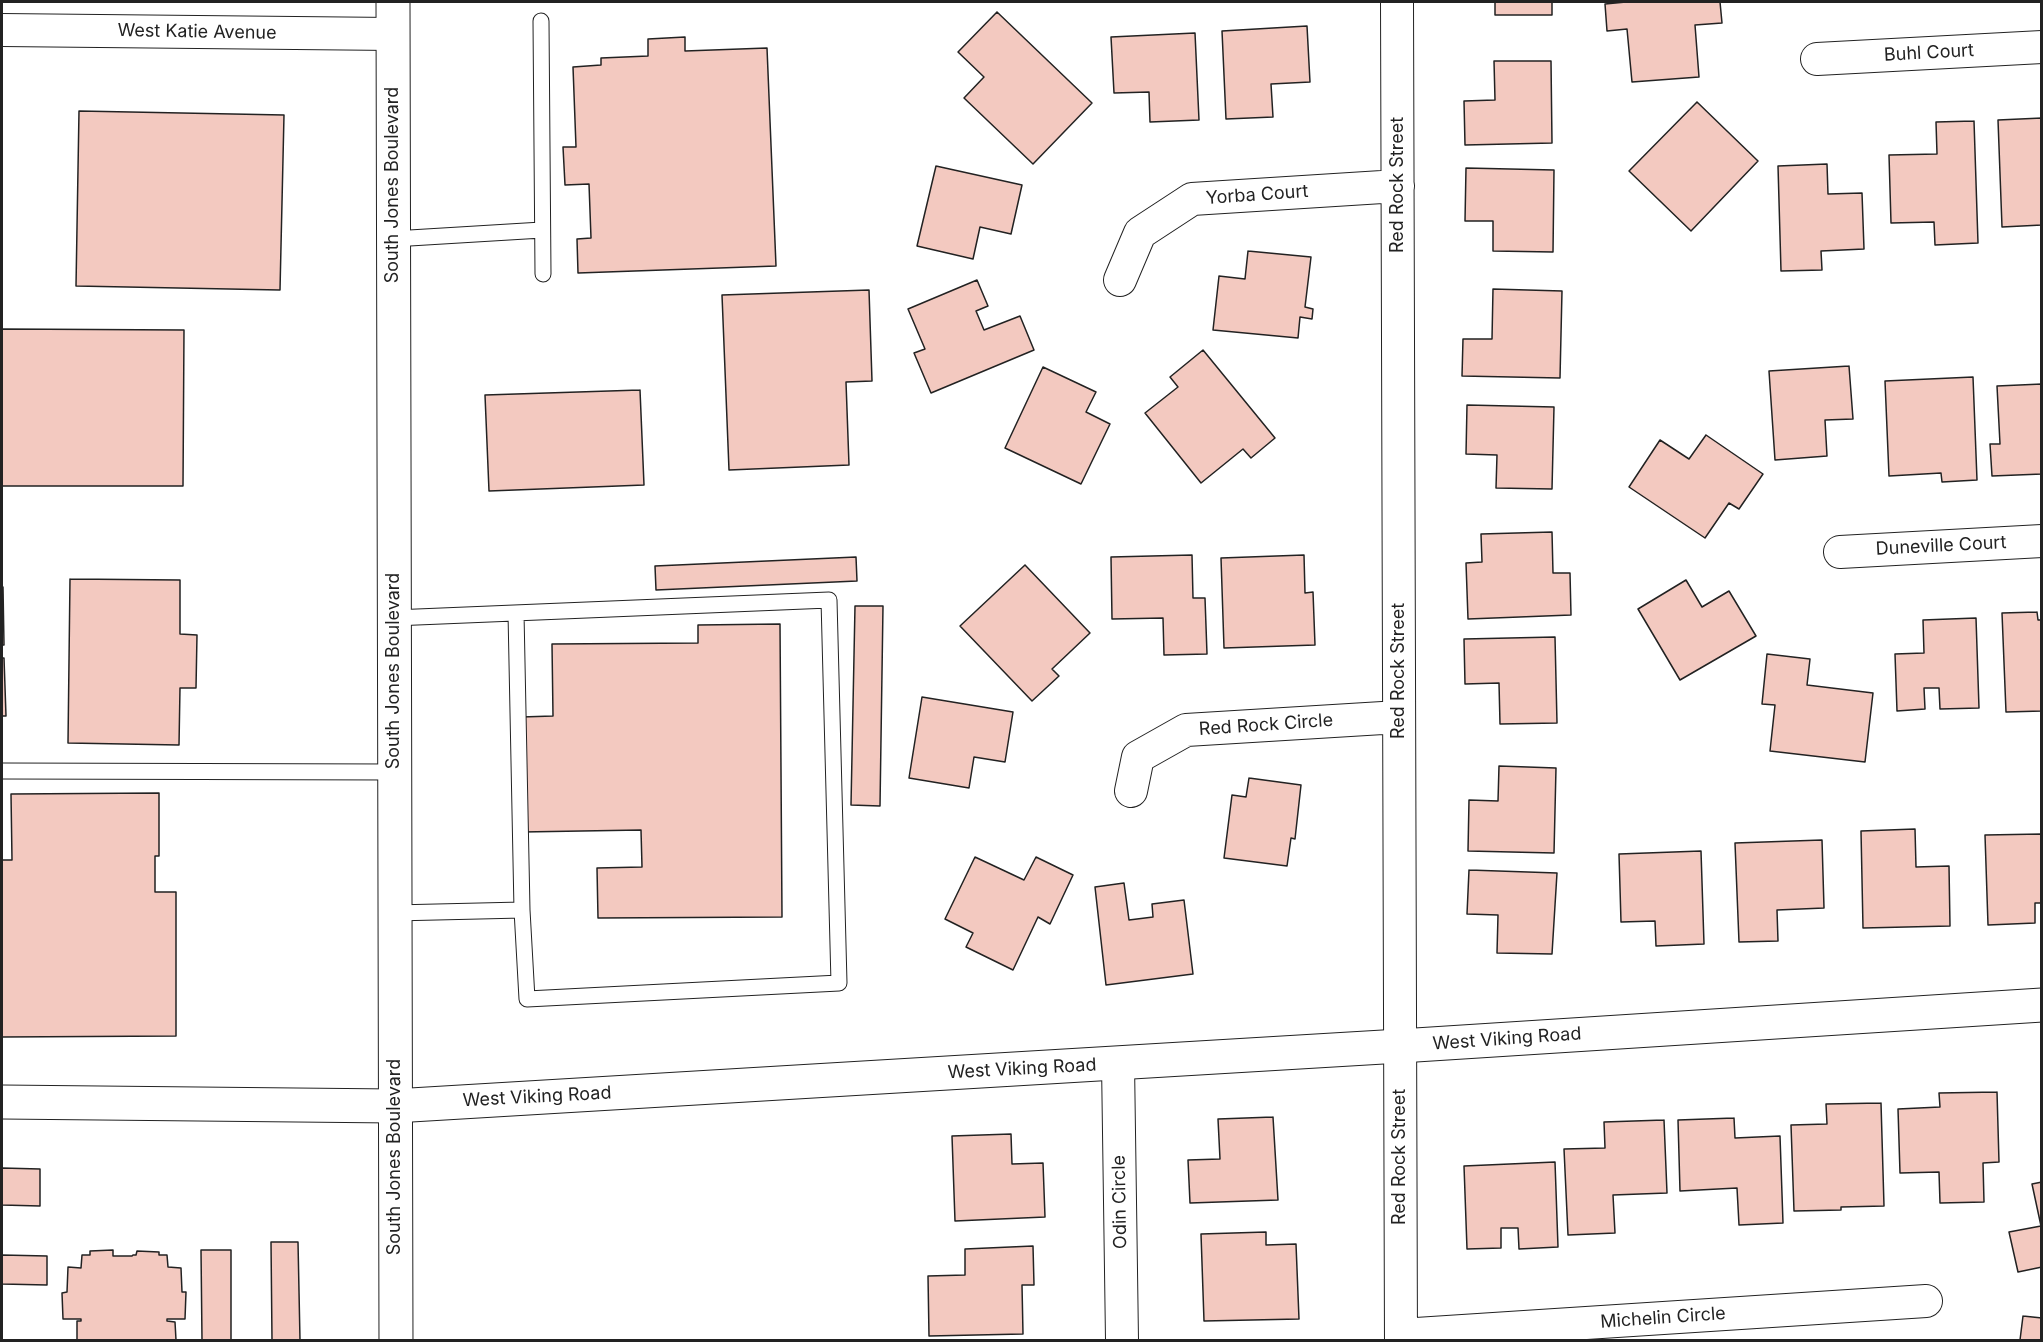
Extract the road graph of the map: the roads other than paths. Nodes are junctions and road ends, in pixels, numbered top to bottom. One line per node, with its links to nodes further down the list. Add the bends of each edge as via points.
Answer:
1 (393, 2): 5 (street, South Jones Boulevard)
2 (1397, 2): 8 (street, Red Rock Street)
3 (541, 21): 9 (lane)
4 (2, 30): 5 (street, West Katie Avenue)
5 (393, 34): 10 (street, South Jones Boulevard)
6 (2042, 47): 7 (street, Buhl Court)
7 (1817, 59)
8 (1398, 186): 12 (street, Yorba Court, via 1192,199 1140,233); 17 (street, Red Rock Street)
9 (542, 230): 10 (lane); 11 (lane)
10 (393, 239): 16 (street, South Jones Boulevard)
11 (543, 274)
12 (1120, 280)
13 (2042, 541): 14 (street, Duneville Court)
14 (1840, 552)
15 (516, 614): 16 (lane); 21 (lane); 21 (lane, via 829,600 839,983 527,999)
16 (393, 618): 19 (street, South Jones Boulevard)
17 (1399, 717): 20 (street, Red Rock Circle, via 1186,730 1138,757); 24 (street, Red Rock Street)
18 (2, 771): 19 (lane)
19 (394, 772): 22 (street, South Jones Boulevard)
20 (1131, 791)
21 (522, 910): 22 (lane)
22 (394, 913): 27 (street, South Jones Boulevard)
23 (2042, 1005): 24 (street, West Viking Road)
24 (1400, 1046): 25 (street, West Viking Road); 29 (street, Red Rock Street)
25 (1118, 1063): 27 (street, West Viking Road); 31 (street, Odin Circle)
26 (2, 1102): 27 (street, West Viking Road)
27 (394, 1106): 30 (street, South Jones Boulevard)
28 (1926, 1301): 29 (street, Michelin Circle)
29 (1401, 1338)
30 (396, 1341)
31 (1122, 1341)

